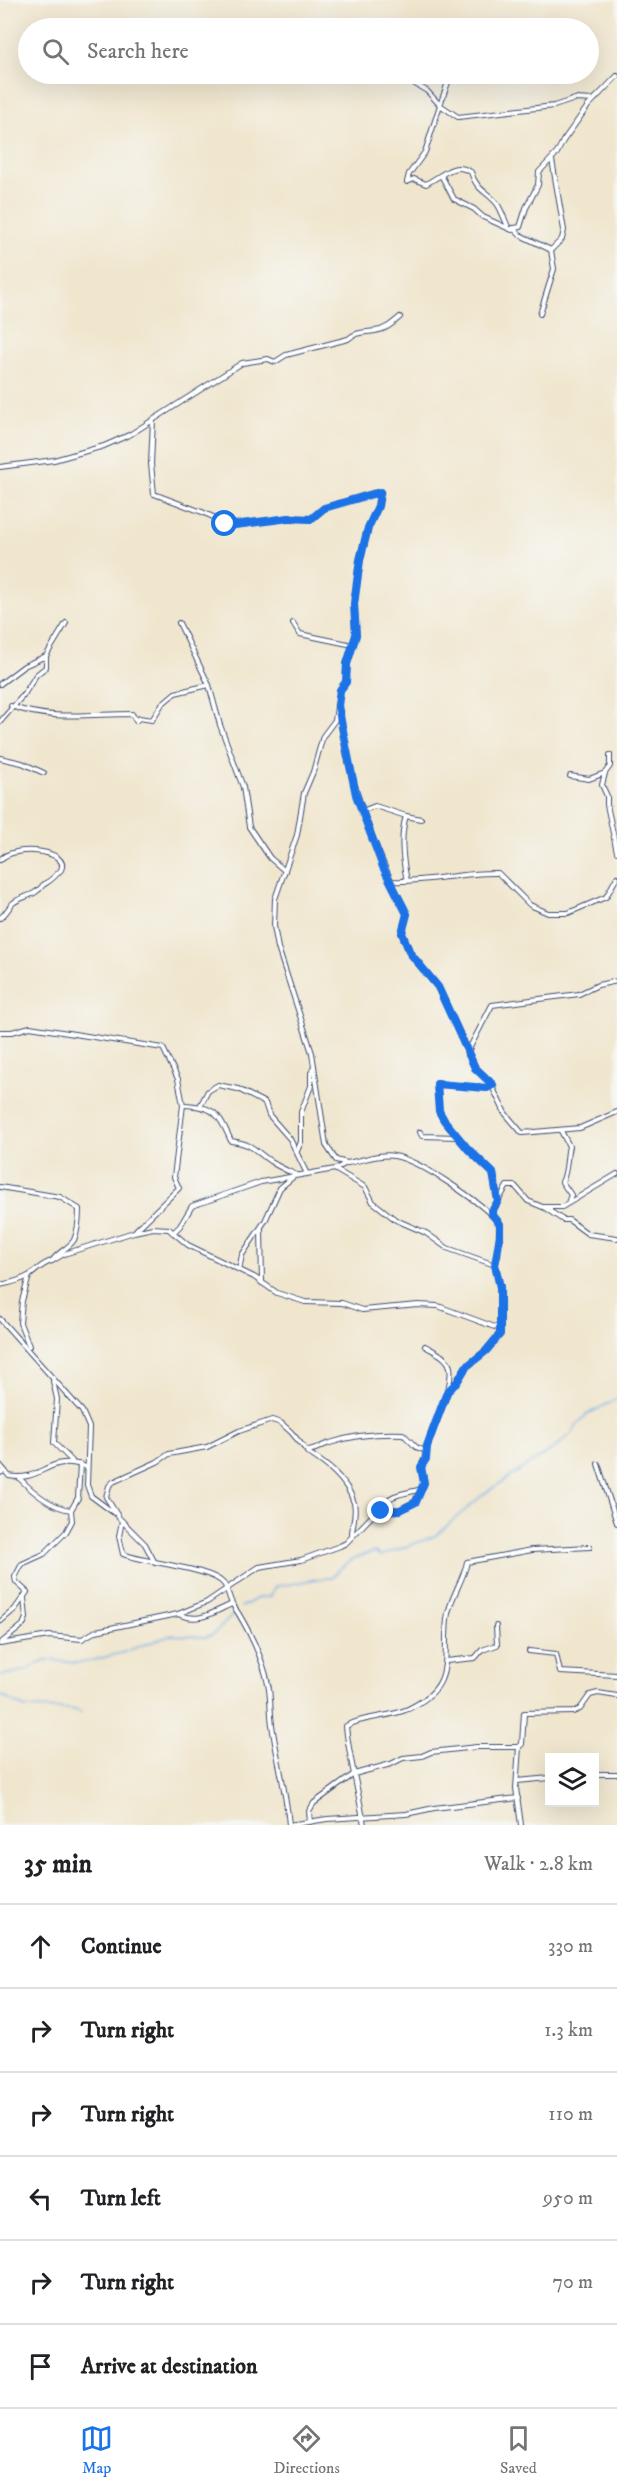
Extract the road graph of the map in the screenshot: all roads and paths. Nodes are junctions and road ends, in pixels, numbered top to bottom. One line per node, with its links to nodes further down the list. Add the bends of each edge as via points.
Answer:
1 (617, 76): 4 (street)
2 (415, 84): 5 (street)
3 (447, 84): 5 (street)
4 (597, 97): 5 (street, via 458,117); 6 (street)
5 (440, 105): 7 (street, via 428,144 407,182 414,179 426,184)
6 (552, 159): 8 (street, via 538,172 538,185 523,223); 9 (street, via 564,230 562,239)
7 (441, 175): 8 (street, via 454,199); 8 (street, via 457,167 471,172)
8 (511, 228): 9 (street)
9 (551, 250): 10 (street, via 554,269)
10 (540, 314)
11 (400, 317): 12 (street, via 381,329 286,355 275,362 268,359 242,363)
12 (153, 420): 13 (street, via 104,446 54,460); 17 (street, via 154,494 231,525 311,519 324,508 380,492 360,560)
13 (0, 468)
14 (66, 623): 18 (street)
15 (179, 623): 20 (street)
16 (293, 623): 17 (street, via 300,634)
17 (353, 645): 22 (street)
18 (46, 656): 19 (street); 21 (street, via 46,667)
19 (0, 684)
20 (209, 686): 21 (street, via 175,693 152,720 136,721 132,714 30,714); 34 (street, via 243,787 249,827 270,858)
21 (11, 706): 23 (street)
22 (338, 706): 29 (street); 34 (street, via 335,720 323,735 304,793 297,835)
23 (0, 722)
24 (610, 755): 27 (street)
25 (0, 758): 26 (street)
26 (44, 773)
27 (605, 773): 28 (street, via 589,779); 32 (street, via 602,785)
28 (570, 776)
29 (362, 811): 30 (street, via 375,806); 36 (street)
30 (406, 816): 31 (street); 37 (street)
31 (421, 819)
32 (617, 852)
33 (0, 860): 38 (street, via 11,853 34,849 53,855 62,865 50,882 13,903)
34 (285, 871): 42 (street, via 275,899 274,926)
35 (617, 877): 37 (street, via 606,897 568,913 548,913 530,905 498,873)
36 (390, 881): 37 (street); 41 (street, via 407,914 402,933 410,953 438,987)
37 (407, 881)
38 (0, 918)
39 (617, 981): 41 (street, via 579,994 492,1005)
40 (0, 1032): 44 (street, via 43,1029 163,1048 178,1079)
41 (467, 1053): 43 (street, via 475,1068)
42 (314, 1065): 50 (street, via 301,1112); 51 (street, via 326,1145 336,1160)
43 (493, 1085): 47 (street, via 505,1113 522,1133); 49 (street, via 487,1088 437,1084 439,1111)
44 (183, 1105): 45 (street); 63 (street, via 174,1177 179,1188)
45 (200, 1106): 50 (street, via 208,1091 218,1085 238,1089 265,1103 269,1116); 55 (street, via 218,1115 231,1141 258,1149 268,1160)
46 (617, 1112): 47 (street, via 580,1128)
47 (561, 1131): 58 (street, via 569,1146 562,1182 571,1195)
48 (420, 1132): 49 (street, via 422,1136)
49 (459, 1137): 57 (street, via 493,1173)
50 (297, 1152): 53 (street)
51 (347, 1163): 52 (street); 60 (street, via 388,1155 416,1163)
52 (335, 1169): 53 (street); 66 (street, via 364,1187 396,1221 426,1233 447,1248)
53 (307, 1174): 55 (street)
54 (617, 1174): 58 (street)
55 (297, 1176): 61 (street, via 280,1188); 62 (street, via 261,1182 192,1206 173,1233)
56 (0, 1187): 65 (street, via 60,1197 79,1209 73,1241)
57 (498, 1201): 59 (street, via 507,1186 514,1186 528,1201); 60 (street)
58 (567, 1204): 59 (street)
59 (542, 1207): 64 (street, via 588,1234)
60 (491, 1213): 66 (street, via 500,1224)
61 (261, 1225): 67 (street, via 242,1255); 69 (street)
62 (169, 1229): 63 (street); 67 (street, via 188,1245)
63 (134, 1232): 65 (street)
64 (617, 1238)
65 (52, 1261): 68 (street)
66 (495, 1265): 72 (street, via 500,1287)
67 (238, 1270): 69 (street)
68 (29, 1275): 70 (street); 74 (street, via 20,1323)
69 (262, 1283): 72 (street, via 277,1293 306,1302 342,1303 362,1310 438,1306)
70 (0, 1285)
71 (0, 1319): 74 (street)
72 (500, 1329): 76 (street, via 498,1340 466,1367)
73 (425, 1346): 76 (street, via 442,1356 450,1367)
74 (31, 1351): 75 (street)
75 (52, 1378): 79 (street, via 57,1398 54,1443); 83 (street, via 82,1411 89,1427)
76 (447, 1392): 77 (street)
77 (426, 1451): 78 (street, via 403,1434 393,1433 358,1436); 86 (street, via 421,1467)
78 (307, 1452): 89 (street, via 291,1432 272,1420 207,1447 174,1452 112,1483 106,1497); 91 (street, via 337,1474 354,1503)
79 (72, 1462): 80 (street); 85 (street, via 49,1465)
80 (80, 1464): 83 (street); 87 (street, via 78,1498)
81 (598, 1464): 90 (street)
82 (0, 1465): 84 (street)
83 (87, 1467): 89 (street, via 87,1485 92,1496)
84 (2, 1472): 85 (street)
85 (20, 1479): 87 (street, via 37,1494)
86 (422, 1489): 88 (street, via 398,1493); 88 (street, via 416,1502 407,1507)
87 (71, 1510): 95 (street, via 72,1521 66,1532 44,1554 22,1564 15,1577 27,1592)
88 (374, 1514): 91 (street)
89 (120, 1519): 93 (street, via 145,1544); 93 (street, via 123,1554)
90 (617, 1523)
91 (352, 1536): 94 (street, via 340,1546 301,1560 259,1567)
92 (590, 1547): 102 (street, via 532,1550 467,1562 447,1619)
93 (155, 1563): 94 (street, via 207,1574 224,1584)
94 (225, 1590): 96 (street); 97 (street)
95 (24, 1598): 98 (street); 100 (street, via 23,1625)
96 (232, 1604): 97 (street, via 200,1619); 114 (street, via 242,1618 267,1678)
97 (178, 1614): 100 (street, via 96,1631 82,1639 49,1636)
98 (1, 1621)
99 (496, 1626): 102 (street, via 497,1645 482,1650 475,1658)
100 (0, 1643)
101 (529, 1651): 103 (street, via 556,1654 560,1672)
102 (446, 1661): 106 (street, via 439,1687 430,1697 396,1714 356,1720 346,1726)
103 (617, 1675)
104 (617, 1696): 105 (street, via 590,1695 573,1712 524,1713)
105 (519, 1747): 106 (street, via 431,1752); 110 (street)
106 (354, 1774): 112 (street); 113 (street, via 314,1803 309,1812)
107 (599, 1774): 108 (street)
108 (617, 1774)
109 (545, 1778): 110 (street)
110 (517, 1781): 111 (street)
111 (518, 1798): 112 (street); 116 (street)
112 (363, 1816): 113 (street); 115 (street)
113 (310, 1822): 114 (street)
114 (290, 1825)
115 (364, 1825)
116 (521, 1825)

